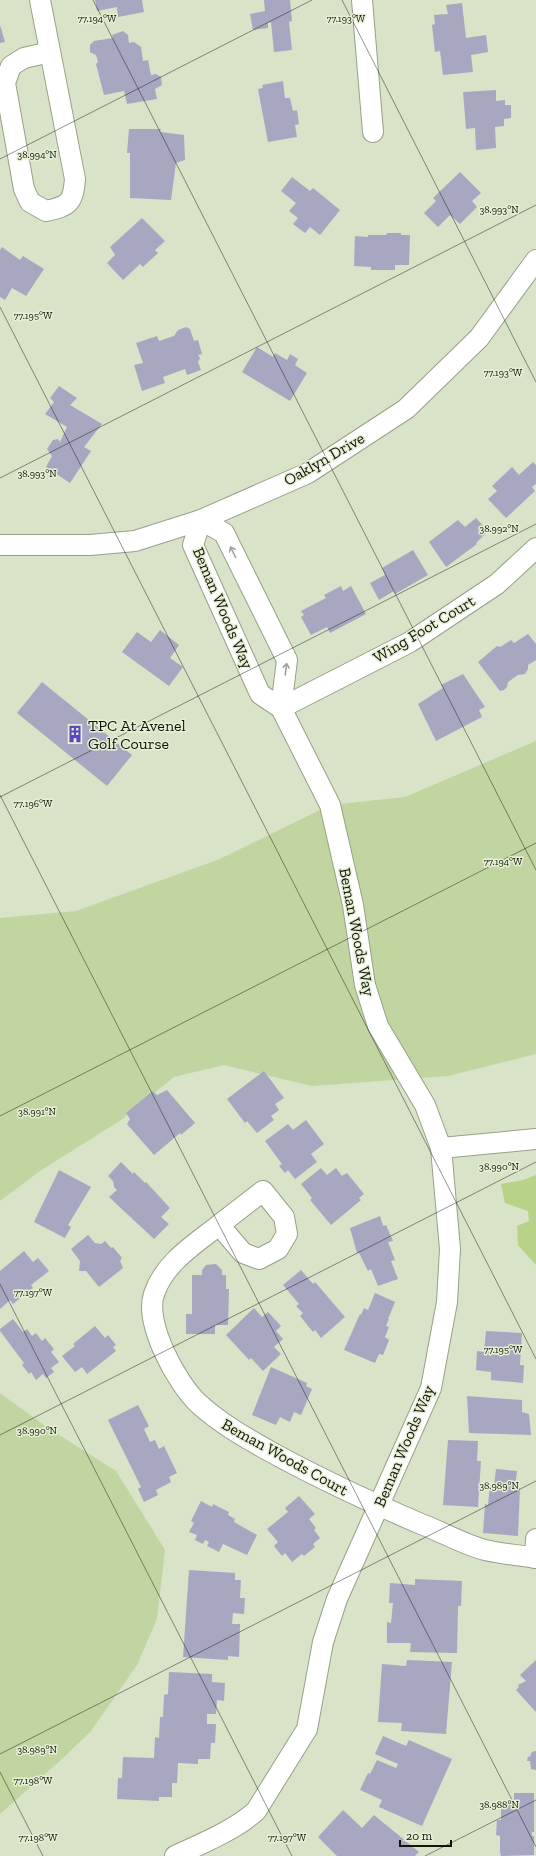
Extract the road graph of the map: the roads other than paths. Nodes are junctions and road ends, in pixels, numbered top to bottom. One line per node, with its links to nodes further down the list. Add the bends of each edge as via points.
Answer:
1 (40, 0): 3 (street)
2 (362, 0): 4 (street)
3 (50, 52): 3 (street, via 75,179 73,196 63,208 46,211 30,202 24,189 5,83 11,66 24,58)
4 (373, 132)
5 (536, 260): 6 (street, Oaklyn Drive, via 479,338 406,409 308,472)
6 (201, 520): 7 (street, Oaklyn Drive, via 135,541 90,545); 9 (street, Beman Woods Way, via 193,545 260,694); 9 (street, Beman Woods Way, one-way to 6, via 287,660 224,533)
7 (0, 546)
8 (536, 548): 9 (street, Wing Foot Court, via 497,584 410,642)
9 (281, 708): 11 (street, Beman Woods Way, via 330,805 353,905 365,985 378,1026 425,1105)
10 (536, 1139): 11 (street)
11 (441, 1148): 13 (street, Beman Woods Way, via 450,1249 447,1302 431,1388)
12 (219, 1225): 13 (street, Beman Woods Court, via 167,1268 154,1293 151,1310 159,1343 197,1403 221,1423 291,1463)
13 (379, 1506): 14 (street, Beman Woods Court, via 484,1550); 15 (street, Beman Woods Way, via 346,1576 323,1642 307,1730 256,1811 246,1820 215,1838)
14 (536, 1551)
15 (175, 1856)

